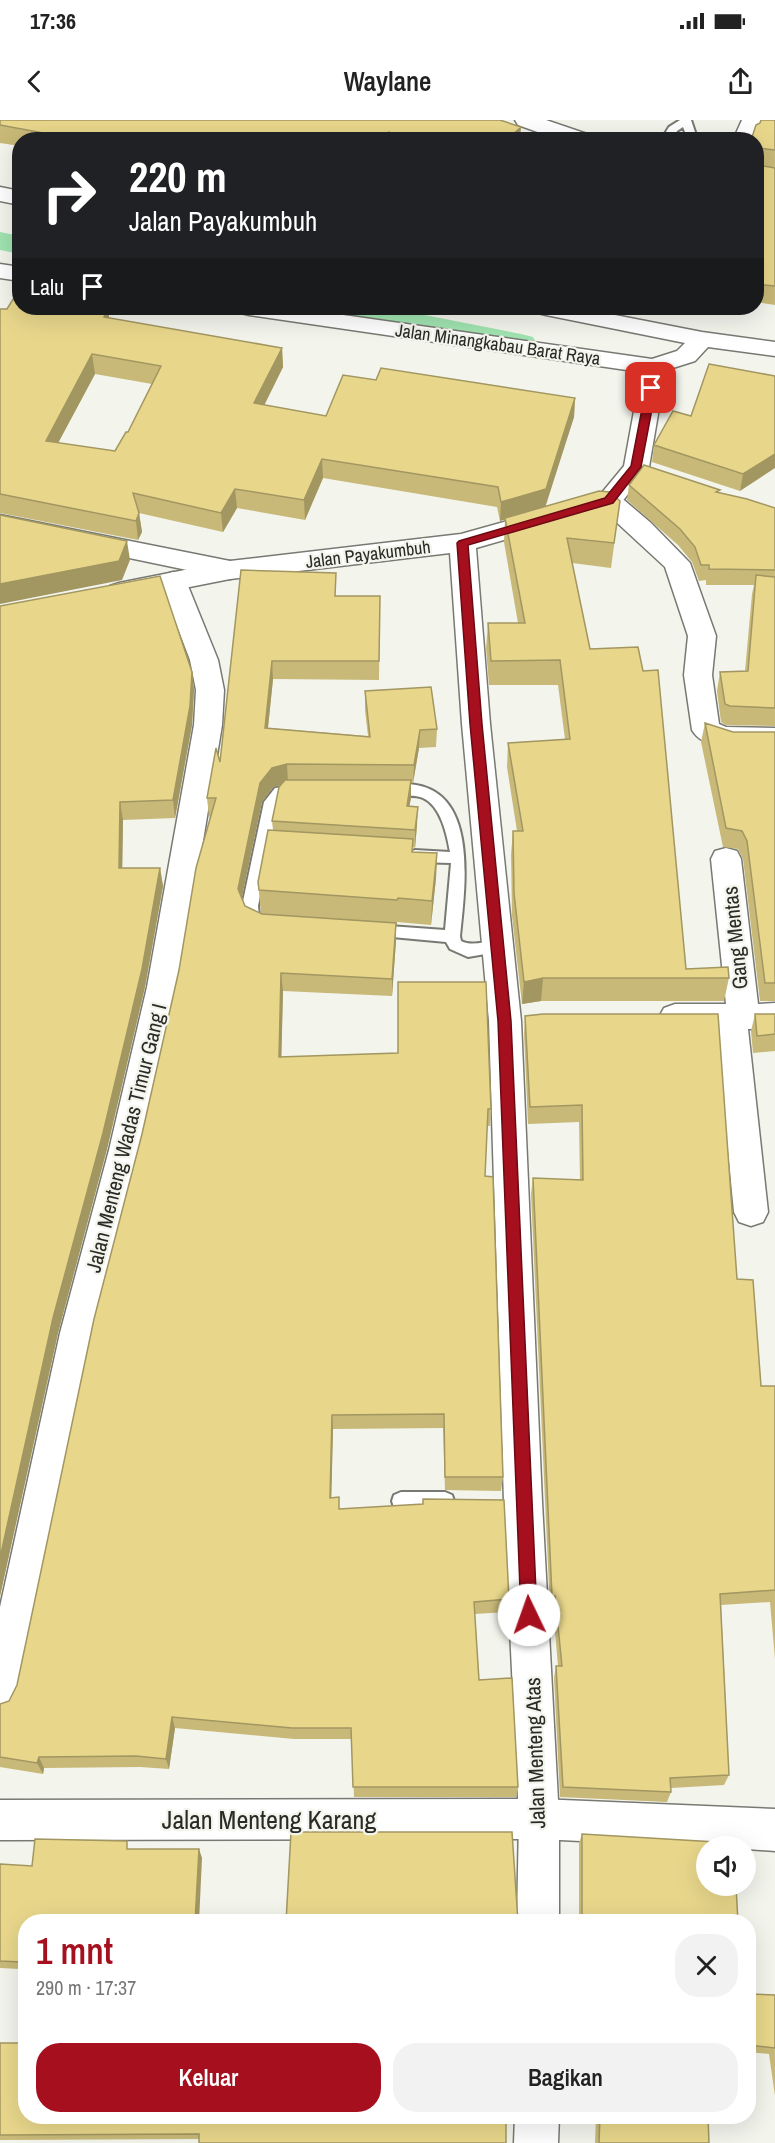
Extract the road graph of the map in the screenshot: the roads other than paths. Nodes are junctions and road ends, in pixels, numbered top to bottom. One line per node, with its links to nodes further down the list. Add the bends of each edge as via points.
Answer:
1 (526, 120): 3 (street)
2 (686, 121): 4 (lane)
3 (560, 132)
4 (671, 132)
5 (297, 315): 9 (street, Jalan Minangkabau Barat Raya)
6 (581, 315): 7 (street)
7 (702, 339): 8 (street); 9 (street, Jalan Minangkabau Barat Raya, via 686,356)
8 (775, 349)
9 (654, 367): 10 (street, via 646,470)
10 (609, 501): 12 (street, Jalan Payakumbuh); 16 (street, via 676,563 702,636 698,675 706,730 723,736)
11 (0, 523): 13 (street)
12 (462, 543): 13 (street, Jalan Payakumbuh); 25 (street, Jalan Menteng Atas)
13 (230, 570): 14 (street)
14 (173, 581): 15 (street); 31 (street, Jalan Menteng Wadas Timur Gang I, via 204,660 210,690 208,725 163,987 78,1333)
15 (92, 597)
16 (775, 738)
17 (312, 790): 22 (lane, via 280,792 272,802 270,846 250,906 255,922)
18 (370, 790): 20 (lane, via 417,790 437,800)
19 (401, 855): 20 (lane)
20 (458, 858): 24 (lane)
21 (726, 859): 27 (street, Gang Mentas, via 736,963)
22 (276, 925)
23 (358, 930): 24 (lane)
24 (452, 936): 25 (lane, via 456,945 468,951)
25 (498, 947): 32 (street, Jalan Menteng Atas, via 518,1019 513,1502)
26 (647, 1017): 27 (street)
27 (750, 1017): 28 (street, Gang Mentas, via 737,1063)
28 (752, 1212)
29 (401, 1501): 30 (lane)
30 (458, 1501)
31 (0, 1695)
32 (539, 1819): 33 (street, Jalan Menteng Karang); 34 (street, Jalan Menteng Karang); 35 (street, Jalan Menteng Atas)
33 (0, 1820)
34 (775, 1830)
35 (538, 1914)
36 (537, 2124): 37 (street)
37 (536, 2143)

